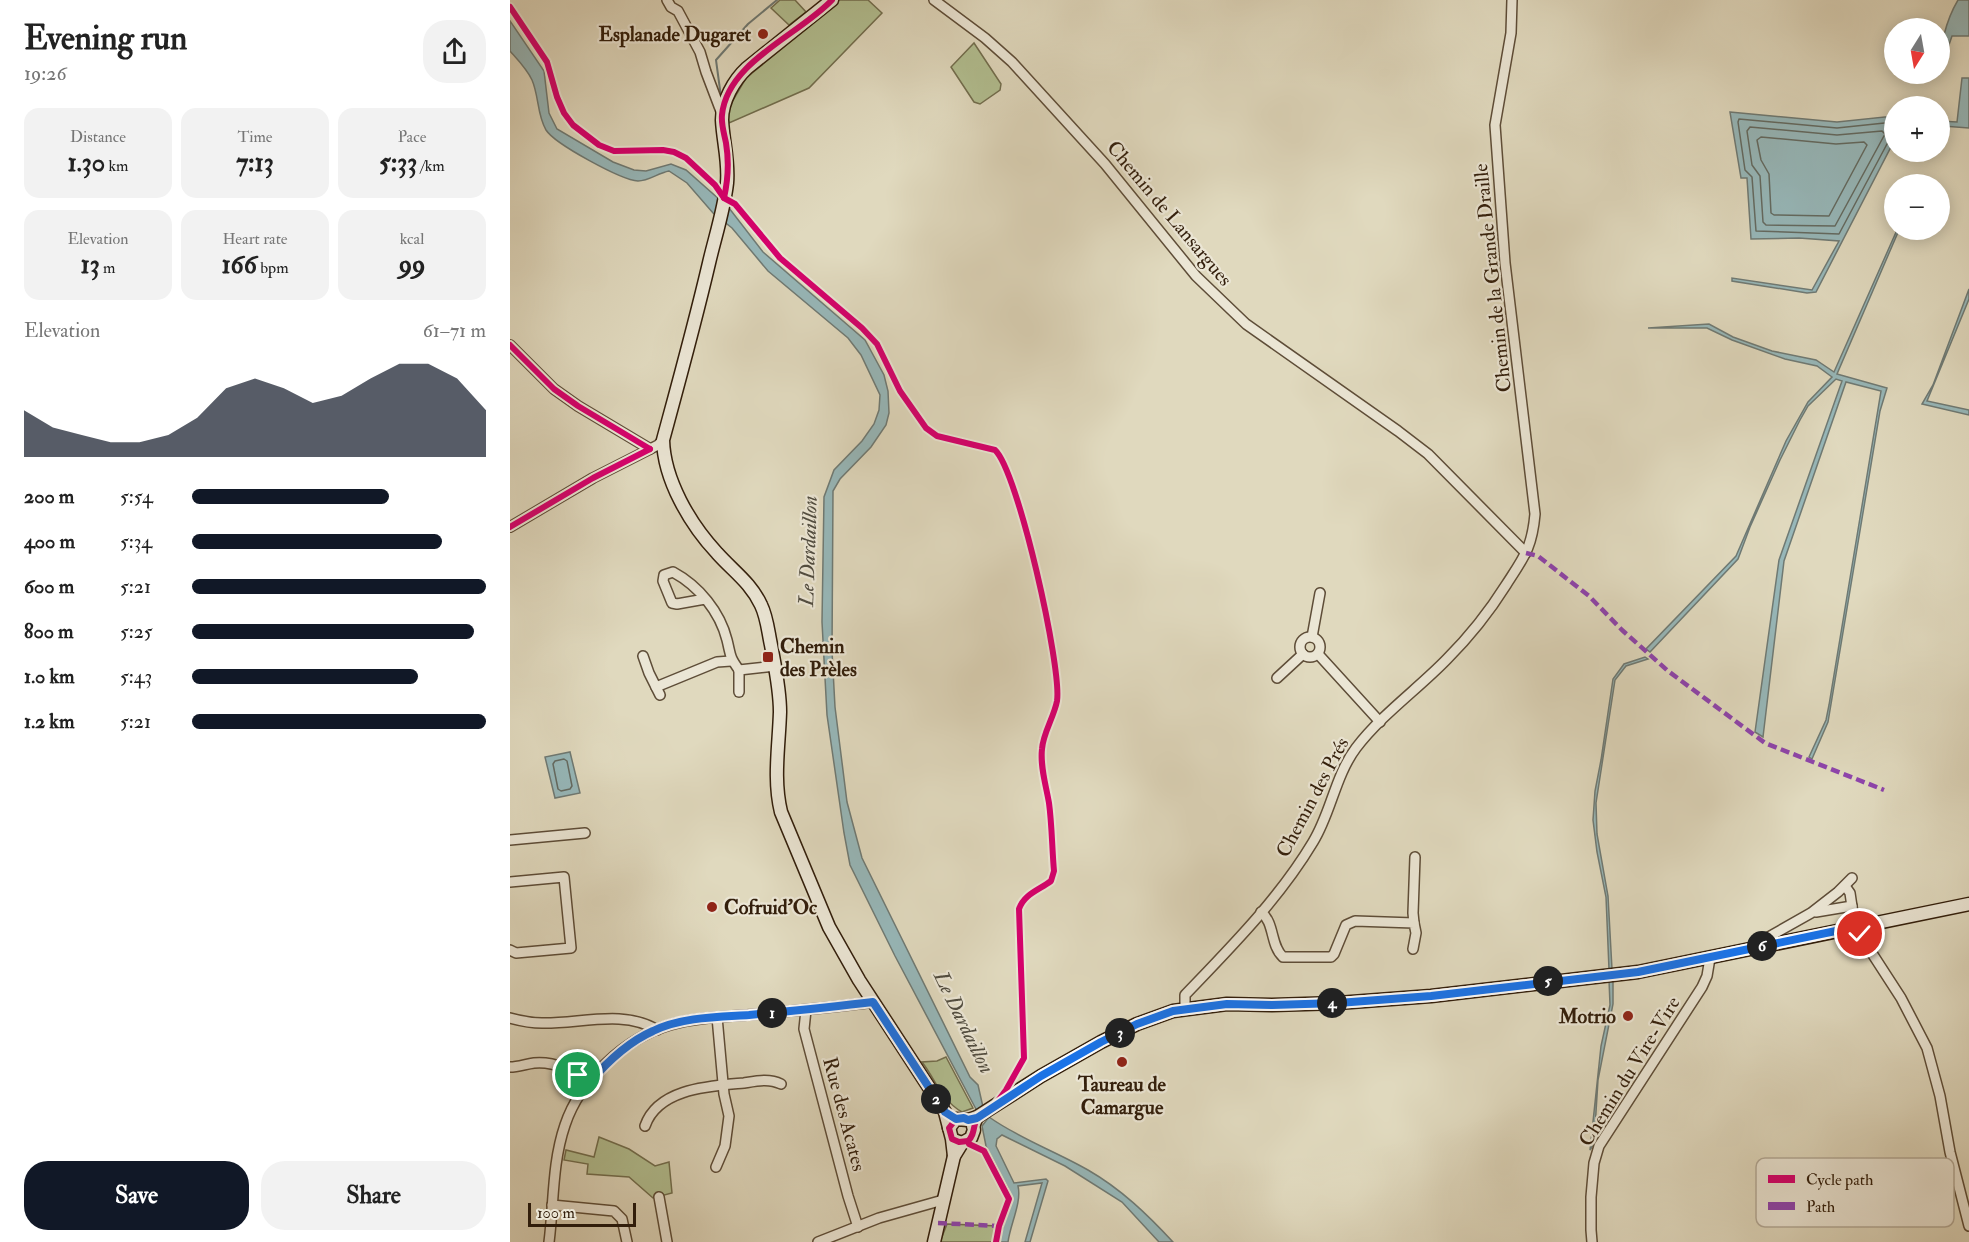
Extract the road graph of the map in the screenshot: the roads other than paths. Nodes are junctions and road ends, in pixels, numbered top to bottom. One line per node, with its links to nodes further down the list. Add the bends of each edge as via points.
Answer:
1 (667, 0): 6 (street)
2 (679, 0): 6 (street)
3 (832, 0): 7 (street, via 741,73)
4 (934, 0): 12 (street, Chemin de Lansargues, via 1012,62 1106,164 1181,259 1222,303 1428,454)
5 (1512, 0): 12 (street, Chemin de la Grande Draille, via 1511,33 1495,125 1505,263 1534,514 1531,544)
6 (678, 11): 7 (street, via 700,52)
7 (721, 110): 9 (street, via 727,184)
8 (510, 345): 10 (street, via 554,389)
9 (663, 440): 10 (street); 20 (street, via 668,470 684,507 713,549 746,581 762,606)
10 (651, 449): 11 (street)
11 (510, 526)
12 (1526, 553): 24 (street, Chemin des Prés, via 1465,641)
13 (1320, 593): 15 (street)
14 (705, 599): 14 (street, via 682,577 673,572 664,575 672,603); 19 (street, via 723,627)
15 (1312, 637): 16 (street, via 1301,643); 17 (street, via 1319,643)
16 (1303, 654): 17 (street); 22 (street)
17 (1318, 654): 24 (street)
18 (643, 656): 19 (street, via 658,691 717,662)
19 (731, 661): 21 (street)
20 (775, 666): 21 (street); 41 (street, via 779,693 777,795 781,812 829,927)
21 (739, 670): 23 (street)
22 (1278, 678)
23 (739, 692)
24 (1380, 722): 33 (street, Chemin des Prés, via 1348,761 1313,841)
25 (585, 833): 26 (street)
26 (510, 840)
27 (1415, 857): 35 (street)
28 (1852, 878): 30 (street)
29 (510, 882): 38 (street, via 564,877 571,948 516,953)
30 (1845, 886): 32 (street); 34 (street)
31 (1969, 904): 36 (street)
32 (1852, 906): 34 (street); 36 (street)
33 (1261, 912): 35 (street, via 1270,923 1283,957 1330,957 1351,922); 42 (street, Chemin des Prés, via 1185,995)
34 (1811, 913): 39 (street)
35 (1414, 923): 37 (street)
36 (1855, 927): 39 (street); 55 (street, via 1901,998 1927,1048)
37 (1413, 949)
38 (510, 950)
39 (1747, 950): 40 (street)
40 (1710, 958): 42 (street, via 1638,972 1431,996); 70 (street, Chemin du Vire-Vire, via 1702,987 1596,1154 1590,1217)
41 (873, 1002): 43 (street); 54 (street, via 945,1112)
42 (1185, 1009): 54 (street, via 1137,1024 1041,1076)
43 (806, 1010): 44 (street); 64 (street, Rue des Acates, via 804,1029)
44 (717, 1017): 47 (street); 51 (street)
45 (510, 1018): 46 (street, via 542,1023)
46 (638, 1021): 47 (street); 48 (street)
47 (657, 1030): 48 (street)
48 (645, 1036): 50 (street, via 612,1059)
49 (510, 1067): 50 (street, via 555,1064)
50 (589, 1083): 60 (street, via 565,1124 555,1167)
51 (723, 1084): 52 (street, via 768,1080); 53 (street, via 679,1094 651,1114); 56 (street, via 729,1116 725,1146)
52 (781, 1084)
53 (645, 1126)
54 (962, 1127): 59 (street)
55 (1952, 1158)
56 (716, 1167)
57 (1954, 1168): 63 (street)
58 (659, 1197): 67 (street)
59 (943, 1200): 61 (street); 62 (street)
60 (552, 1205): 65 (street); 66 (street, via 614,1211 622,1219)
61 (929, 1205): 62 (street); 64 (street)
62 (940, 1213): 69 (street)
63 (1969, 1226)
64 (858, 1227): 68 (street)
65 (549, 1242)
66 (627, 1242)
67 (667, 1242)
68 (818, 1242)
69 (934, 1242)
70 (1593, 1242)

